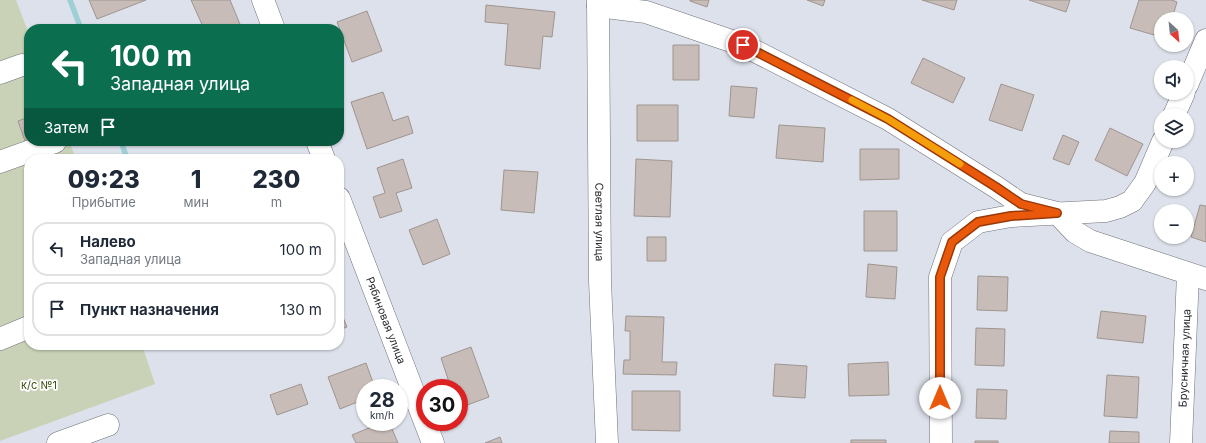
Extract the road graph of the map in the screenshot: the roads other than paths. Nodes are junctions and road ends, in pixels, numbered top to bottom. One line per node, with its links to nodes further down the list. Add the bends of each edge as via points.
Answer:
1 (263, 0): 3 (street)
2 (598, 3): 12 (street, via 646,12 743,45 888,119 1021,204); 19 (street, Светлая улица, via 600,281)
3 (272, 24)
4 (1206, 40): 6 (street)
5 (22, 65): 7 (street)
6 (1194, 68)
7 (0, 73)
8 (44, 146): 10 (street)
9 (1160, 148): 12 (street, via 1145,183 1132,202 1106,211)
10 (0, 162)
11 (344, 211): 18 (street, Рябиновая улица)
12 (1057, 213): 13 (street, via 1075,232 1090,240); 20 (street, via 1011,216 978,222 952,242 940,277)
13 (1197, 277): 21 (street, Брусничная улица)
14 (24, 329): 15 (street)
15 (0, 339)
16 (108, 425): 17 (street)
17 (58, 443)
18 (432, 443)
19 (606, 443)
20 (940, 443)
21 (1181, 443)

